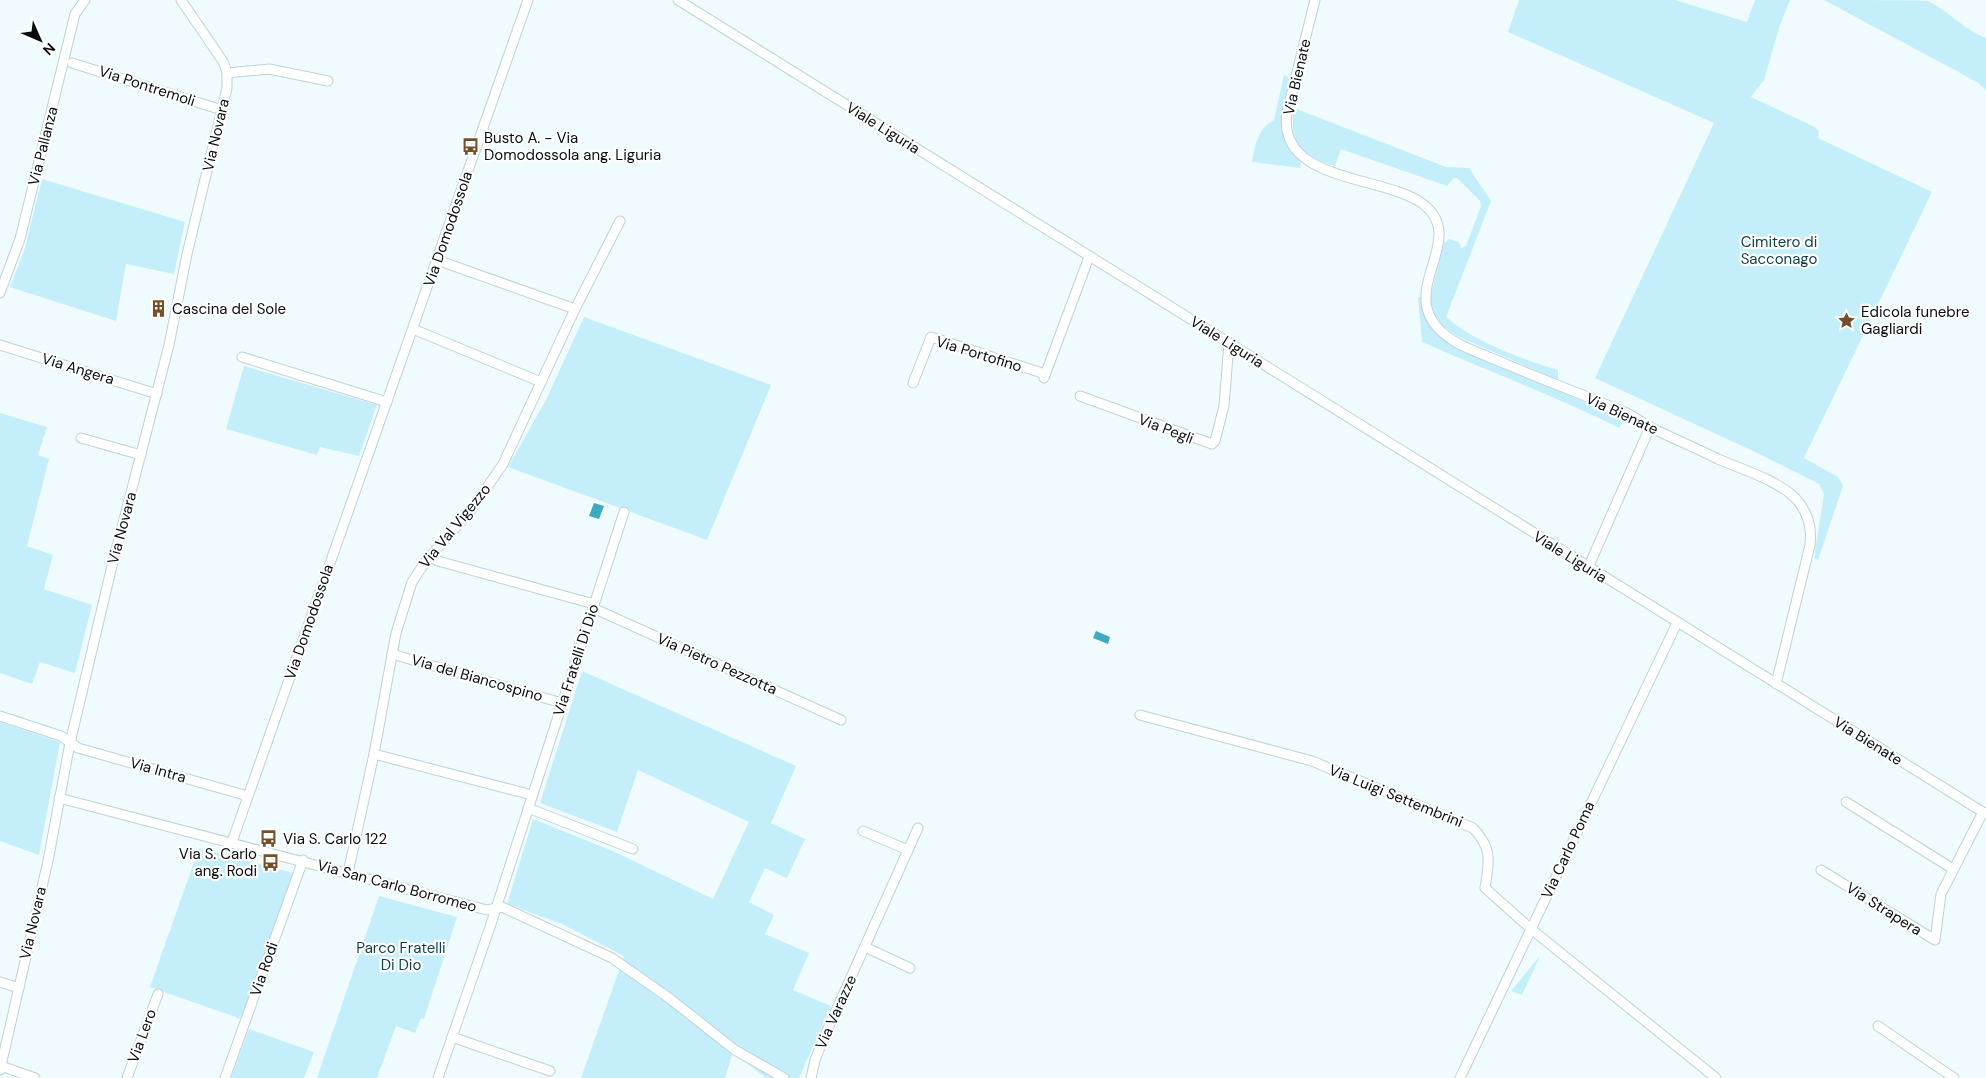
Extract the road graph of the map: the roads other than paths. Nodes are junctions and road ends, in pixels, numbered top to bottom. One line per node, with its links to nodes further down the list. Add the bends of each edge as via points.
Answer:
1 (85, 0): 13 (street, Via Pallanza, via 75,14 20,239)
2 (180, 0): 7 (street, via 218,53)
3 (528, 0): 12 (street, Via Domodossola)
4 (678, 0): 11 (street, Viale Liguria)
5 (1315, 0): 24 (street, Via Bienate, via 1286,117 1288,134 1296,149 1319,167 1409,196 1429,209 1438,226 1439,240 1425,305 1432,321 1446,335 1472,350 1624,412)
6 (72, 62): 9 (street, Via Pontremoli)
7 (227, 73): 8 (street, via 269,69); 9 (street, Via Novara)
8 (328, 81)
9 (222, 110): 21 (street, Via Novara)
10 (620, 221): 14 (street, Via Val Vigezzo)
11 (1089, 257): 16 (street, Viale Liguria); 20 (street, Via Portofino, via 1044,377 932,337 928,340)
12 (437, 260): 14 (street); 15 (street, Via Domodossola)
13 (0, 293)
14 (574, 309): 19 (street, Via Val Vigezzo)
15 (413, 328): 19 (street); 23 (street, Via Domodossola)
16 (1229, 343): 22 (street, Via Pegli, via 1224,406 1216,441 1212,444); 29 (street, Viale Liguria)
17 (0, 345): 21 (street, Via Angera)
18 (242, 357): 23 (street)
19 (540, 382): 28 (street, Via Val Vigezzo, via 503,464 468,514)
20 (913, 384)
21 (157, 394): 26 (street, Via Novara)
22 (1080, 396)
23 (387, 402): 41 (street, Via Domodossola)
24 (1650, 427): 29 (street); 33 (street, Via Bienate, via 1779,487 1797,499 1805,512 1810,545)
25 (81, 438): 26 (street)
26 (141, 455): 38 (street, Via Novara)
27 (624, 512): 30 (street, Via Fratelli Di Dio)
28 (430, 556): 30 (street, Via Pietro Pezzotta); 32 (street, Via Val Vigezzo, via 409,592)
29 (1588, 568): 31 (street, Viale Liguria)
30 (594, 606): 34 (street, Via Fratelli Di Dio); 37 (street, Via Pietro Pezzotta)
31 (1677, 623): 33 (street, Viale Liguria); 56 (street, Via Carlo Poma)
32 (392, 654): 34 (street, Via del Biancospino); 39 (street, Via Val Vigezzo)
33 (1776, 684): 45 (street, Via Bienate)
34 (562, 703): 40 (street, Via Fratelli Di Dio)
35 (1140, 715): 56 (street, Via Luigi Settembrini, via 1312,762 1473,828 1489,853 1484,888)
36 (0, 716): 38 (street, Via Intra, via 61,736)
37 (842, 720)
38 (70, 743): 41 (street, Via Intra, via 78,748); 42 (street, Via Novara)
39 (374, 754): 40 (street); 54 (street, Via Val Vigezzo)
40 (532, 795): 44 (street, Via Fratelli Di Dio)
41 (248, 796): 48 (street, Via Domodossola)
42 (59, 798): 48 (street, Via San Carlo Borromeo); 60 (street, Via Novara, via 48,861)
43 (1846, 802): 52 (street)
44 (528, 808): 49 (street); 55 (street, Via Fratelli Di Dio)
45 (1985, 813): 52 (street, Via Strapera)
46 (918, 828): 50 (street, Via Varazze)
47 (863, 831): 50 (street)
48 (232, 842): 51 (street, Via San Carlo Borromeo)
49 (633, 849)
50 (908, 850): 57 (street, Via Varazze)
51 (302, 860): 54 (street, Via San Carlo Borromeo); 68 (street, Via Rodi)
52 (1953, 868): 53 (street, Via Strapera, via 1939,902 1935,940)
53 (1821, 870)
54 (348, 873): 55 (street, Via San Carlo Borromeo, via 487,910)
55 (495, 908): 63 (street, Via Fratelli Di Dio); 70 (street, Via San Carlo Borromeo, via 504,908 612,958 736,1050)
56 (1531, 929): 72 (street, Via Carlo Poma); 73 (street, Via Luigi Settembrini)
57 (865, 947): 58 (street); 71 (street, Via Varazze, via 826,1035)
58 (910, 968)
59 (0, 982): 60 (street)
60 (18, 988): 64 (street, Via Novara)
61 (158, 994): 67 (street, Via Lero)
62 (1878, 1026): 74 (street)
63 (452, 1037): 65 (street); 69 (street, Via Fratelli Di Dio)
64 (1, 1068): 66 (street)
65 (550, 1071)
66 (35, 1078)
67 (127, 1078)
68 (225, 1078)
69 (438, 1078)
70 (784, 1078)
71 (811, 1078)
72 (1460, 1078)
73 (1716, 1078)
74 (1954, 1078)

